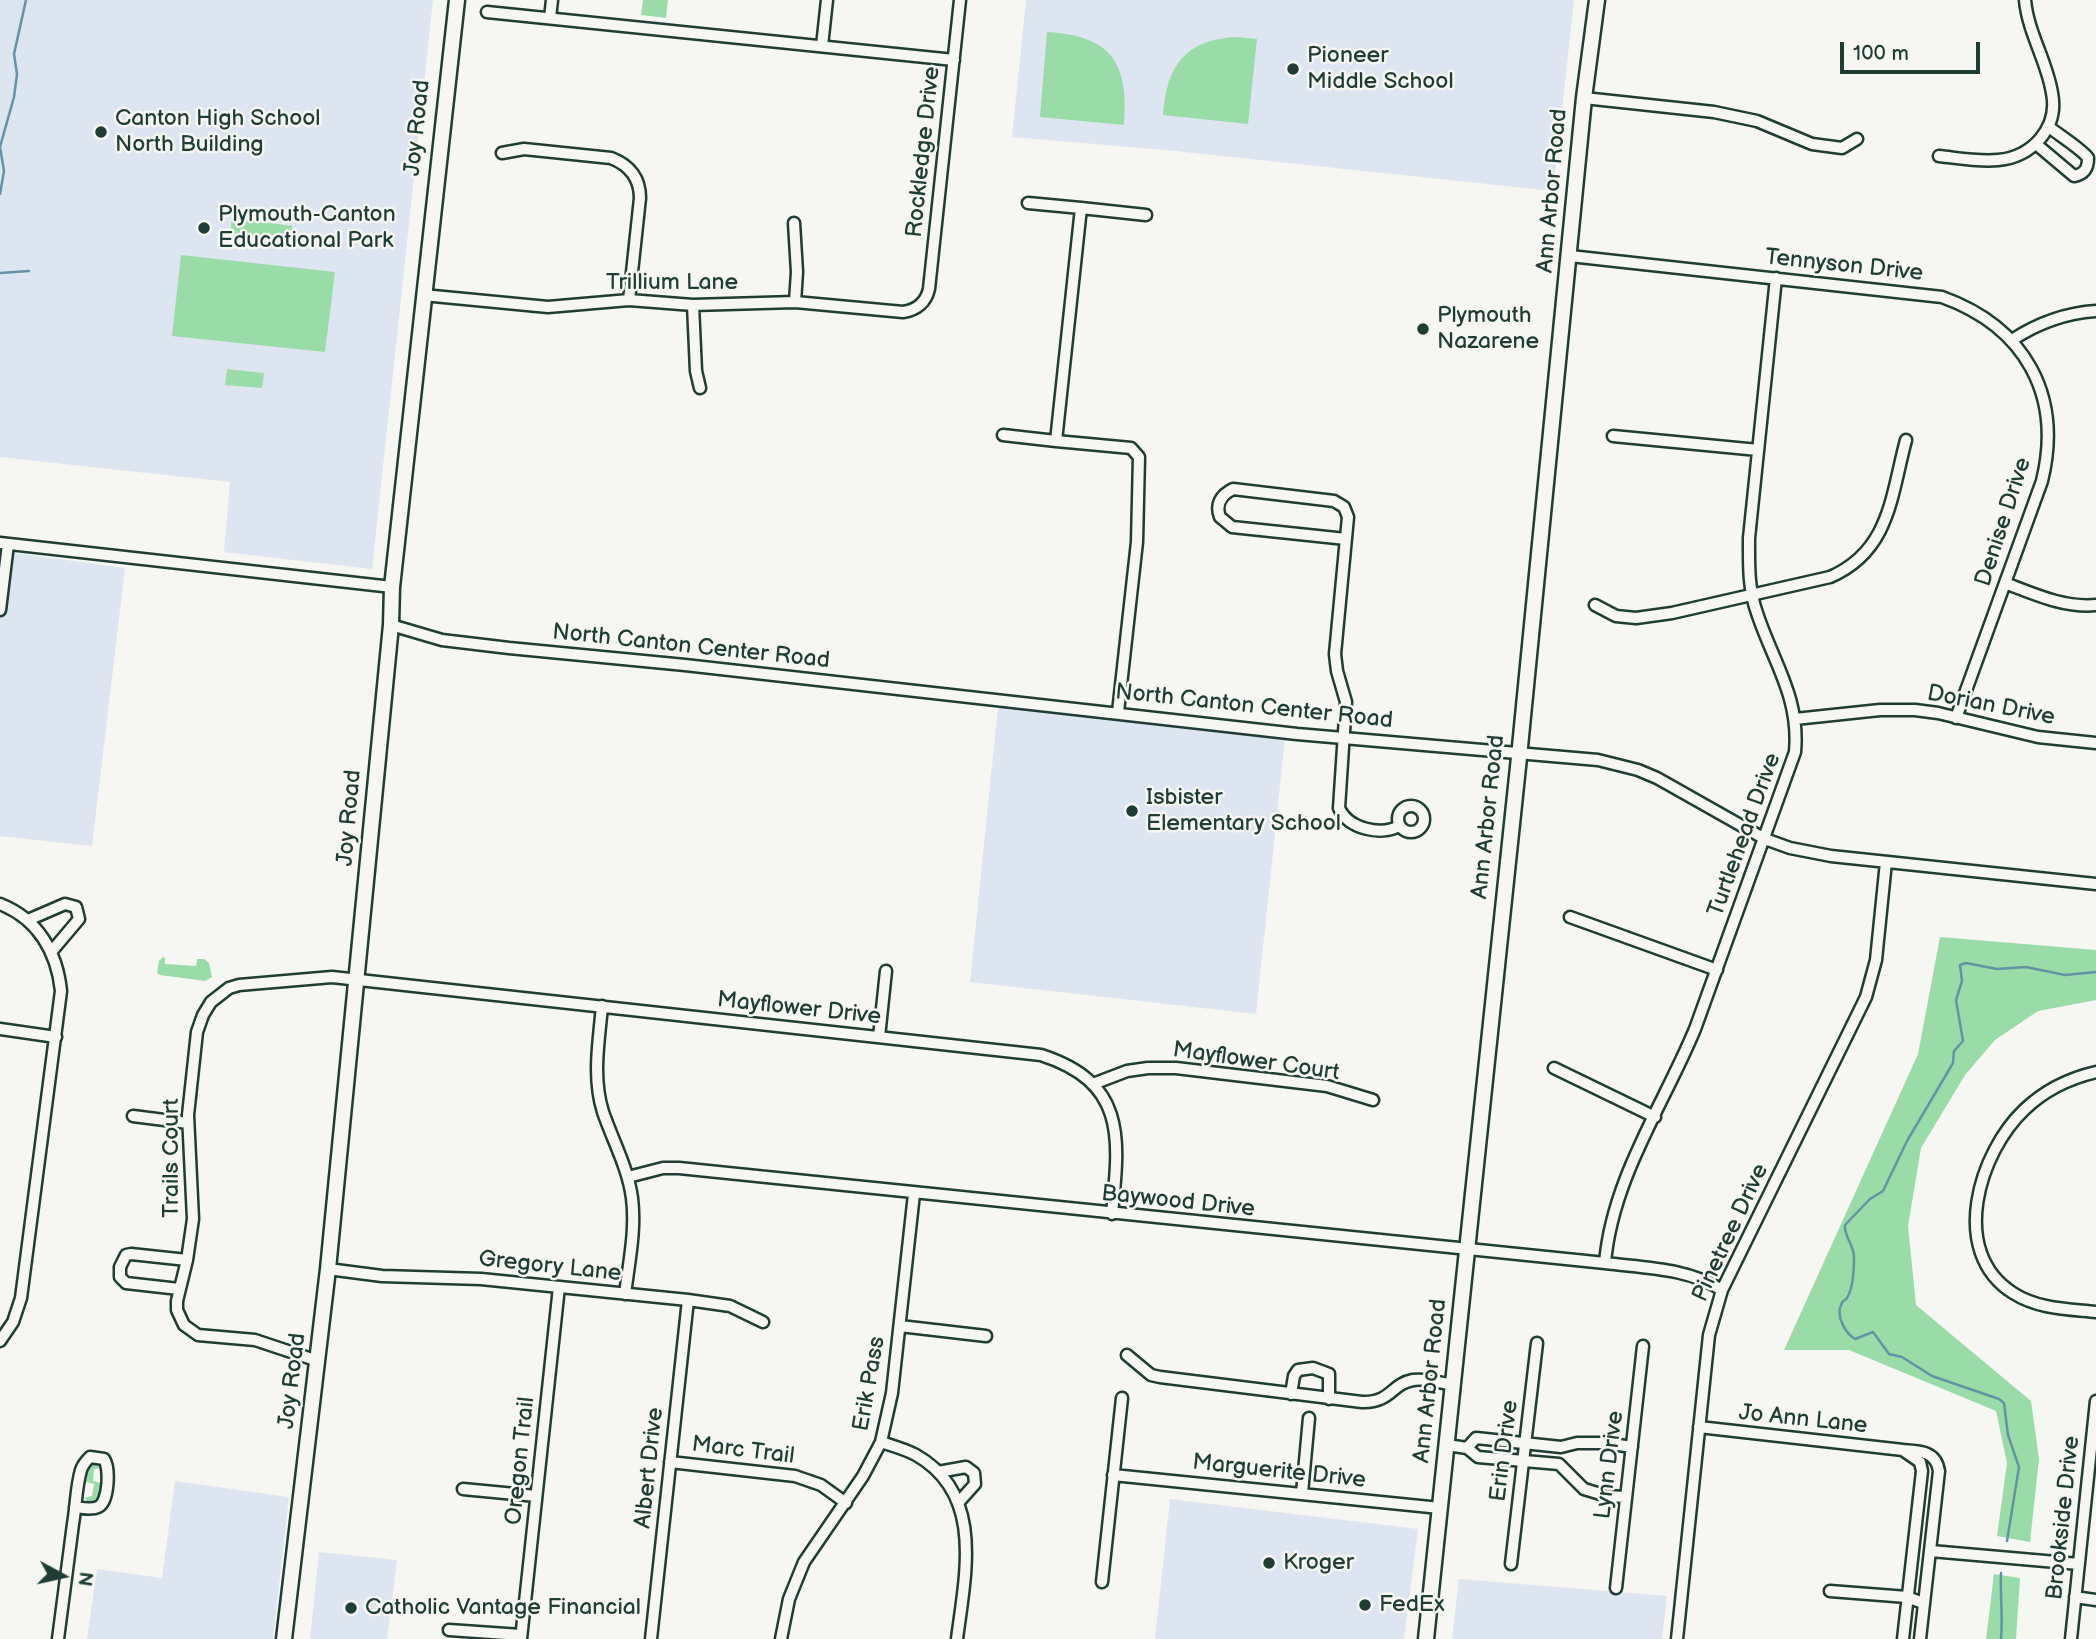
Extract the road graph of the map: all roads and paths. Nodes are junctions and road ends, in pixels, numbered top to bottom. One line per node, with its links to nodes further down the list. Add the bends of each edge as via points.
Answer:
1 (457, 0): 23 (street, Joy Road)
2 (552, 0): 8 (street)
3 (827, 0): 9 (street)
4 (960, 0): 10 (street, Rockledge Drive)
5 (1597, 0): 11 (street, Ann Arbor Road)
6 (2025, 0): 12 (street, via 2053,93)
7 (486, 12): 8 (street)
8 (550, 18): 9 (street)
9 (822, 46): 10 (street)
10 (954, 61): 27 (street, Rockledge Drive, via 929,289)
11 (1584, 98): 13 (street, via 1714,112 1757,121 1812,144 1842,148); 21 (street, Ann Arbor Road)
12 (2049, 127): 14 (street); 14 (street, via 2085,152 2086,170 2074,176)
13 (1857, 139)
14 (2036, 144): 16 (street, via 1998,160)
15 (502, 153): 24 (street, via 524,149 611,158 631,171 640,198)
16 (1939, 156)
17 (1028, 203): 18 (street)
18 (1081, 208): 19 (street); 33 (street)
19 (1146, 215)
20 (794, 223): 25 (street)
21 (1570, 256): 22 (street, Tennyson Drive); 50 (street, Ann Arbor Road)
22 (1776, 278): 29 (street, Tennyson Drive, via 1942,297 1979,313); 35 (street, Turtlehead Drive)
23 (423, 295): 24 (street, Trillium Lane, via 548,307); 39 (street, Joy Road)
24 (629, 300): 26 (street, Trillium Lane)
25 (795, 302): 26 (street, Trillium Lane); 27 (street, Trillium Lane, via 904,312)
26 (693, 304): 30 (street)
27 (920, 305)
28 (2096, 311): 29 (street, via 2046,321)
29 (2012, 340): 38 (street, Denise Drive, via 2039,383 2049,442 2042,481)
30 (699, 388)
31 (1003, 435): 33 (street)
32 (1613, 436): 35 (street)
33 (1056, 440): 45 (street, via 1132,448 1139,457 1137,542)
34 (1906, 440): 40 (street, via 1884,522 1864,556 1830,577)
35 (1758, 450): 40 (street, Turtlehead Drive, via 1749,538)
36 (1346, 539): 36 (street, via 1348,513 1338,502 1233,489 1219,502 1220,517 1232,527); 48 (street, via 1335,654 1346,702)
37 (4, 544): 39 (street); 43 (street)
38 (2005, 583): 42 (street, via 2063,603); 46 (street, Denise Drive)
39 (392, 587): 44 (street, Joy Road)
40 (1752, 595): 41 (street, via 1636,618 1616,616); 47 (street, Turtlehead Drive, via 1789,690)
41 (1595, 605)
42 (2096, 605)
43 (0, 610)
44 (391, 625): 45 (street, North Canton Center Road, via 442,640); 61 (street, Joy Road)
45 (1118, 712): 48 (street, North Canton Center Road)
46 (1956, 718): 47 (street, Dorian Drive, via 1900,710); 49 (street, Dorian Drive, via 2038,737)
47 (1795, 719): 52 (street, Turtlehead Drive, via 1793,761)
48 (1345, 737): 50 (street, North Canton Center Road); 51 (street, via 1339,801 1342,814 1370,829 1390,832)
49 (2096, 743)
50 (1519, 751): 52 (street, North Canton Center Road, via 1598,760 1638,770); 76 (street, Ann Arbor Road)
51 (1399, 826)
52 (1765, 839): 53 (street, North Canton Center Road, via 1815,854); 59 (street, Turtlehead Drive)
53 (1886, 862): 54 (street, North Canton Center Road); 82 (street, Pinetree Drive, via 1866,997)
54 (2096, 884)
55 (0, 904): 57 (street)
56 (1570, 917): 59 (street)
57 (28, 920): 58 (street); 58 (street, via 65,904 76,907 79,919)
58 (52, 951): 64 (street, via 61,991)
59 (1717, 970): 71 (street, Turtlehead Drive)
60 (886, 971): 65 (street)
61 (356, 980): 62 (street, Mayflower Drive); 72 (street, Trails Court, via 254,982 218,995 199,1024); 79 (street, Joy Road)
62 (602, 1006): 65 (street, Mayflower Drive); 73 (street, via 598,1088)
63 (0, 1029): 64 (street)
64 (56, 1037): 89 (street, via 21,1298)
65 (879, 1037): 68 (street, Mayflower Drive, via 1041,1055 1069,1066)
66 (1554, 1068): 71 (street)
67 (2096, 1072): 85 (street, via 2058,1085 2014,1120 1993,1154 1975,1219 1983,1259 2011,1292 2036,1304)
68 (1093, 1084): 69 (street, Mayflower Court, via 1127,1072 1164,1067 1327,1086); 75 (street, Mayflower Drive, via 1108,1108 1117,1136)
69 (1373, 1100)
70 (133, 1116): 72 (street)
71 (1655, 1117): 78 (street, Turtlehead Drive, via 1619,1194)
72 (188, 1123): 77 (street, Trails Court, via 193,1219)
73 (628, 1177): 74 (street, Baywood Drive, via 679,1168); 83 (street, via 634,1216)
74 (914, 1194): 75 (street, Baywood Drive); 87 (street, Erik Pass)
75 (1112, 1214): 76 (street, Baywood Drive)
76 (1467, 1250): 78 (street, Baywood Drive); 94 (street, Ann Arbor Road)
77 (187, 1260): 81 (street, Trails Court); 81 (street, via 131,1254 120,1267 120,1277 126,1283)
78 (1605, 1264): 82 (street, Baywood Drive, via 1684,1273)
79 (328, 1269): 80 (street, Gregory Lane); 93 (street, Joy Road)
80 (559, 1287): 83 (street, Gregory Lane); 116 (street, Oregon Trail)
81 (179, 1289): 93 (street, Trails Court, via 177,1310 193,1332 255,1340)
82 (1722, 1290): 100 (street, Pinetree Drive, via 1709,1335)
83 (625, 1294): 84 (street, Gregory Lane)
84 (688, 1300): 86 (street, Gregory Lane, via 730,1306); 110 (street, Albert Drive)
85 (2096, 1312)
86 (763, 1322)
87 (900, 1326): 88 (street); 101 (street, Erik Pass)
88 (986, 1336)
89 (0, 1341)
90 (1537, 1343): 102 (street, Erin Drive)
91 (1643, 1346): 105 (street, Lynn Drive)
92 (1127, 1355): 95 (street, via 1151,1375)
93 (318, 1360): 135 (street, Joy Road)
94 (1453, 1385): 97 (street, via 1412,1380 1374,1403); 103 (street, Ann Arbor Road)
95 (1291, 1394): 97 (street); 97 (street, via 1298,1370 1313,1368 1329,1374)
96 (1122, 1398): 113 (street)
97 (1329, 1398)
98 (2096, 1401): 108 (street, Brookside Drive)
99 (1309, 1418): 115 (street)
100 (1699, 1427): 107 (street, Jo Ann Lane); 140 (street, Pinetree Drive)
101 (881, 1442): 112 (street, via 916,1455); 118 (street, Erik Pass)
102 (1526, 1443): 104 (street); 106 (street, via 1476,1438); 109 (street, Erin Drive)
103 (1447, 1445): 106 (street); 121 (street, Ann Arbor Road)
104 (1561, 1447): 105 (street, via 1605,1443); 111 (street)
105 (1632, 1447): 117 (street, Lynn Drive)
106 (1466, 1448): 109 (street, via 1478,1457)
107 (1903, 1450): 122 (street, Jo Ann Lane, via 1925,1451 1938,1466); 128 (street, via 1920,1462 1922,1471)
108 (2093, 1456): 124 (street, Brookside Drive)
109 (1524, 1461): 111 (street); 123 (street, Erin Drive)
110 (670, 1462): 118 (street, Marc Trail, via 794,1476 821,1485); 136 (street, Albert Drive)
111 (1559, 1464): 117 (street, via 1584,1489)
112 (938, 1472): 119 (street); 119 (street, via 966,1467 974,1473 975,1485)
113 (1113, 1475): 115 (street, Marguerite Drive); 125 (street)
114 (463, 1489): 116 (street)
115 (1302, 1493): 121 (street, Marguerite Drive)
116 (536, 1496): 133 (street, Oregon Trail)
117 (1625, 1496): 126 (street, Lynn Drive)
118 (846, 1503): 137 (street, Erik Pass, via 796,1580)
119 (958, 1503): 138 (street, via 967,1538)
120 (75, 1507): 120 (street, via 84,1462 90,1457 104,1459 108,1471 102,1505 96,1509); 134 (street)
121 (1440, 1508): 139 (street, Ann Arbor Road)
122 (1931, 1551): 124 (street); 131 (street, Jo Ann Lane)
123 (1511, 1564)
124 (2079, 1564): 129 (street, Brookside Drive)
125 (1102, 1582)
126 (1616, 1588)
127 (1830, 1591): 128 (street)
128 (1907, 1597): 131 (street); 141 (street)
129 (2075, 1597): 130 (street); 143 (street, Brookside Drive)
130 (2096, 1600)
131 (1923, 1603): 142 (street, Jo Ann Lane)
132 (449, 1630): 133 (street)
133 (521, 1637)
134 (58, 1639)
135 (284, 1639)
136 (651, 1639)
137 (781, 1639)
138 (957, 1639)
139 (1426, 1639)
140 (1677, 1639)
141 (1903, 1639)
142 (1920, 1639)
143 (2071, 1639)

